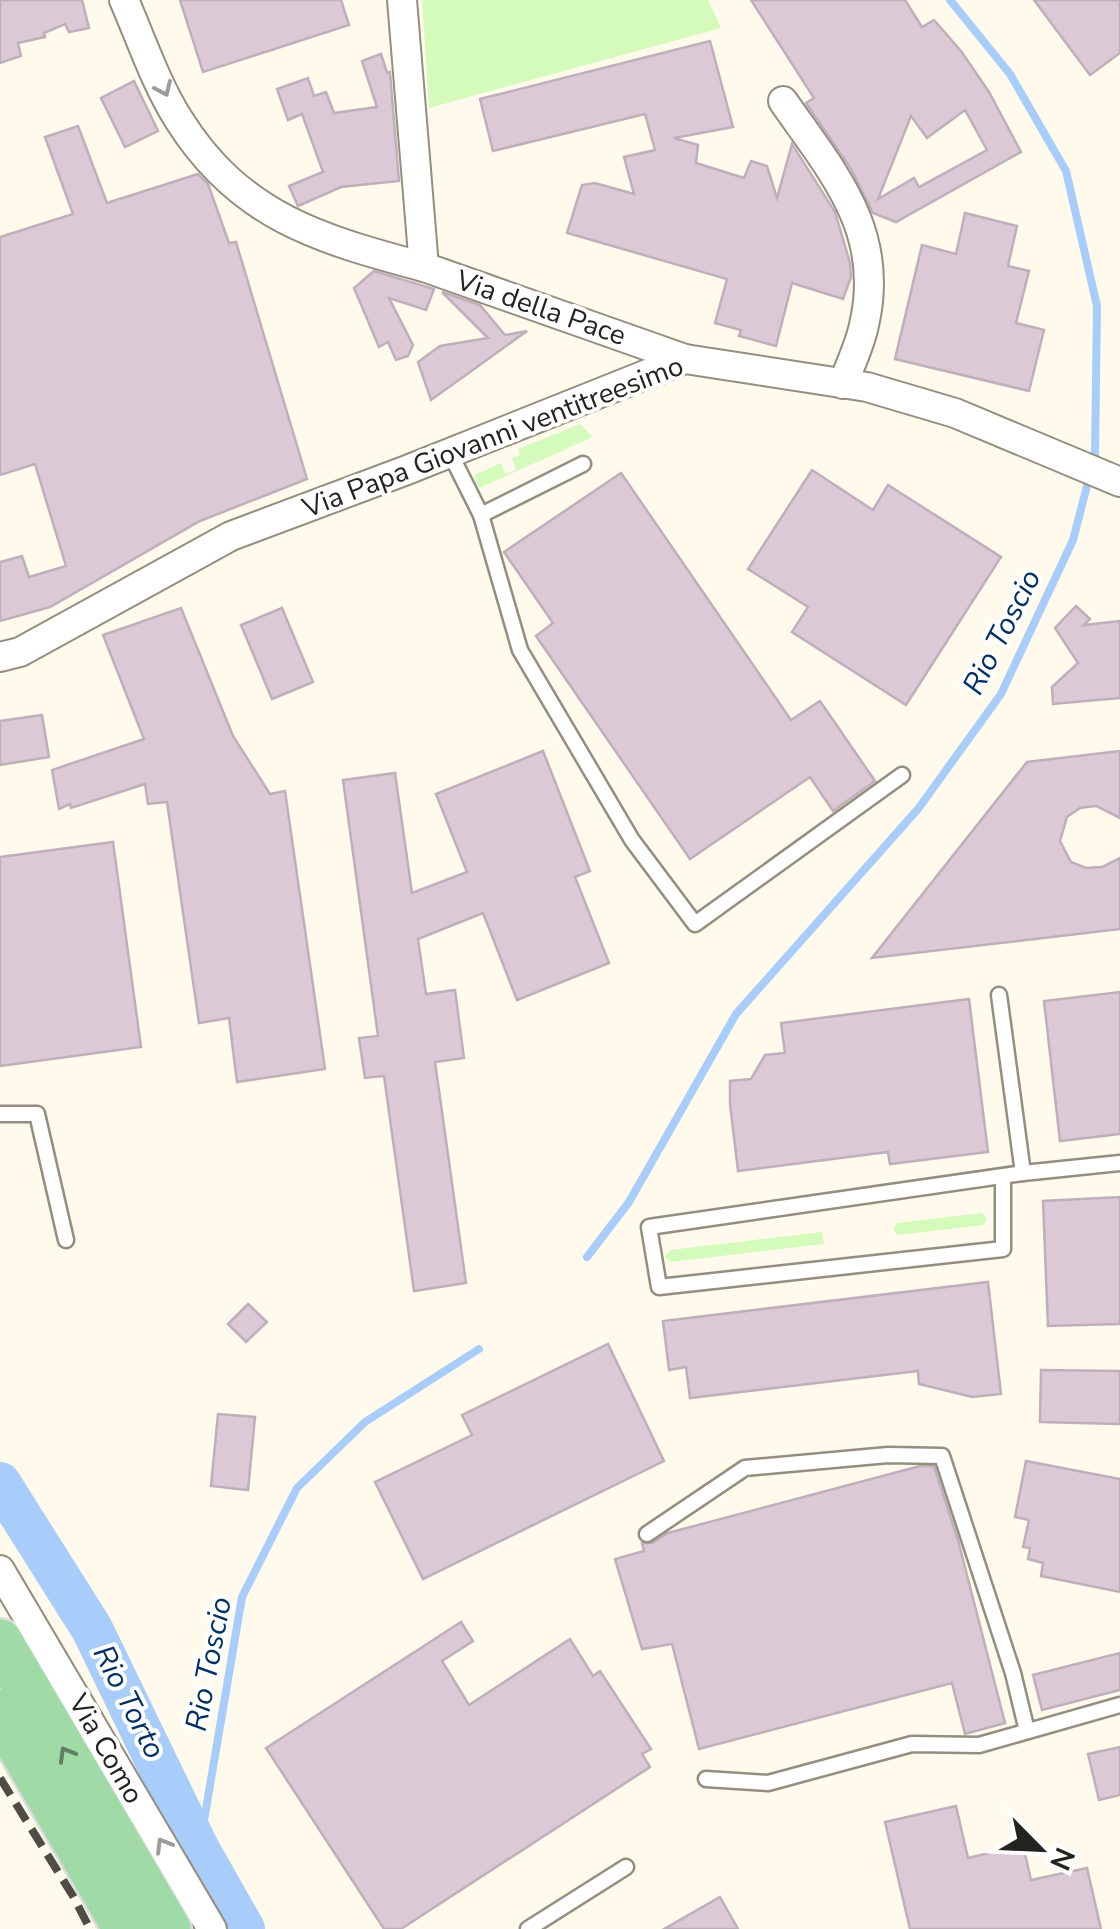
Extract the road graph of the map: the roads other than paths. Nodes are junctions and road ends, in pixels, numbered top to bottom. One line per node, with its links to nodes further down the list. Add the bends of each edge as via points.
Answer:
1 (124, 0): 4 (street, one-way to 4, via 176,116 249,200 320,236)
2 (402, 0): 4 (street, Via della Pace)
3 (783, 101): 6 (street, via 860,219 869,272 864,325)
4 (424, 267): 5 (street, Via della Pace)
5 (686, 359): 6 (street, Via Papa Giovanni ventitreesimo); 7 (street, Via Papa Giovanni ventitreesimo)
6 (843, 384): 9 (street, Via Papa Giovanni ventitreesimo, via 955,413)
7 (450, 453): 10 (lane); 11 (street, Via Papa Giovanni ventitreesimo, via 231,536)
8 (583, 464): 10 (lane)
9 (1120, 482)
10 (481, 515): 12 (lane, via 520,650 632,840 695,924)
11 (0, 657)
12 (902, 775)
13 (999, 995): 16 (lane)
14 (0, 1114): 18 (lane, via 37,1114)
15 (1120, 1163): 16 (lane)
16 (1023, 1173): 17 (lane)
17 (1003, 1176): 17 (lane, via 649,1228 659,1287 1004,1248)
18 (66, 1240)
19 (647, 1534): 24 (lane, via 745,1468 942,1456)
20 (0, 1570): 29 (street, Via Como, one-way to 20)
21 (0, 1642): 28 (main road, one-way to 21)
22 (1120, 1705): 24 (lane)
23 (0, 1712): 27 (main road)
24 (1027, 1731): 25 (lane, via 978,1745 912,1744 768,1783)
25 (706, 1779)
26 (626, 1867): 30 (lane)
27 (126, 1929)
28 (168, 1929)
29 (212, 1929)
30 (528, 1929)

